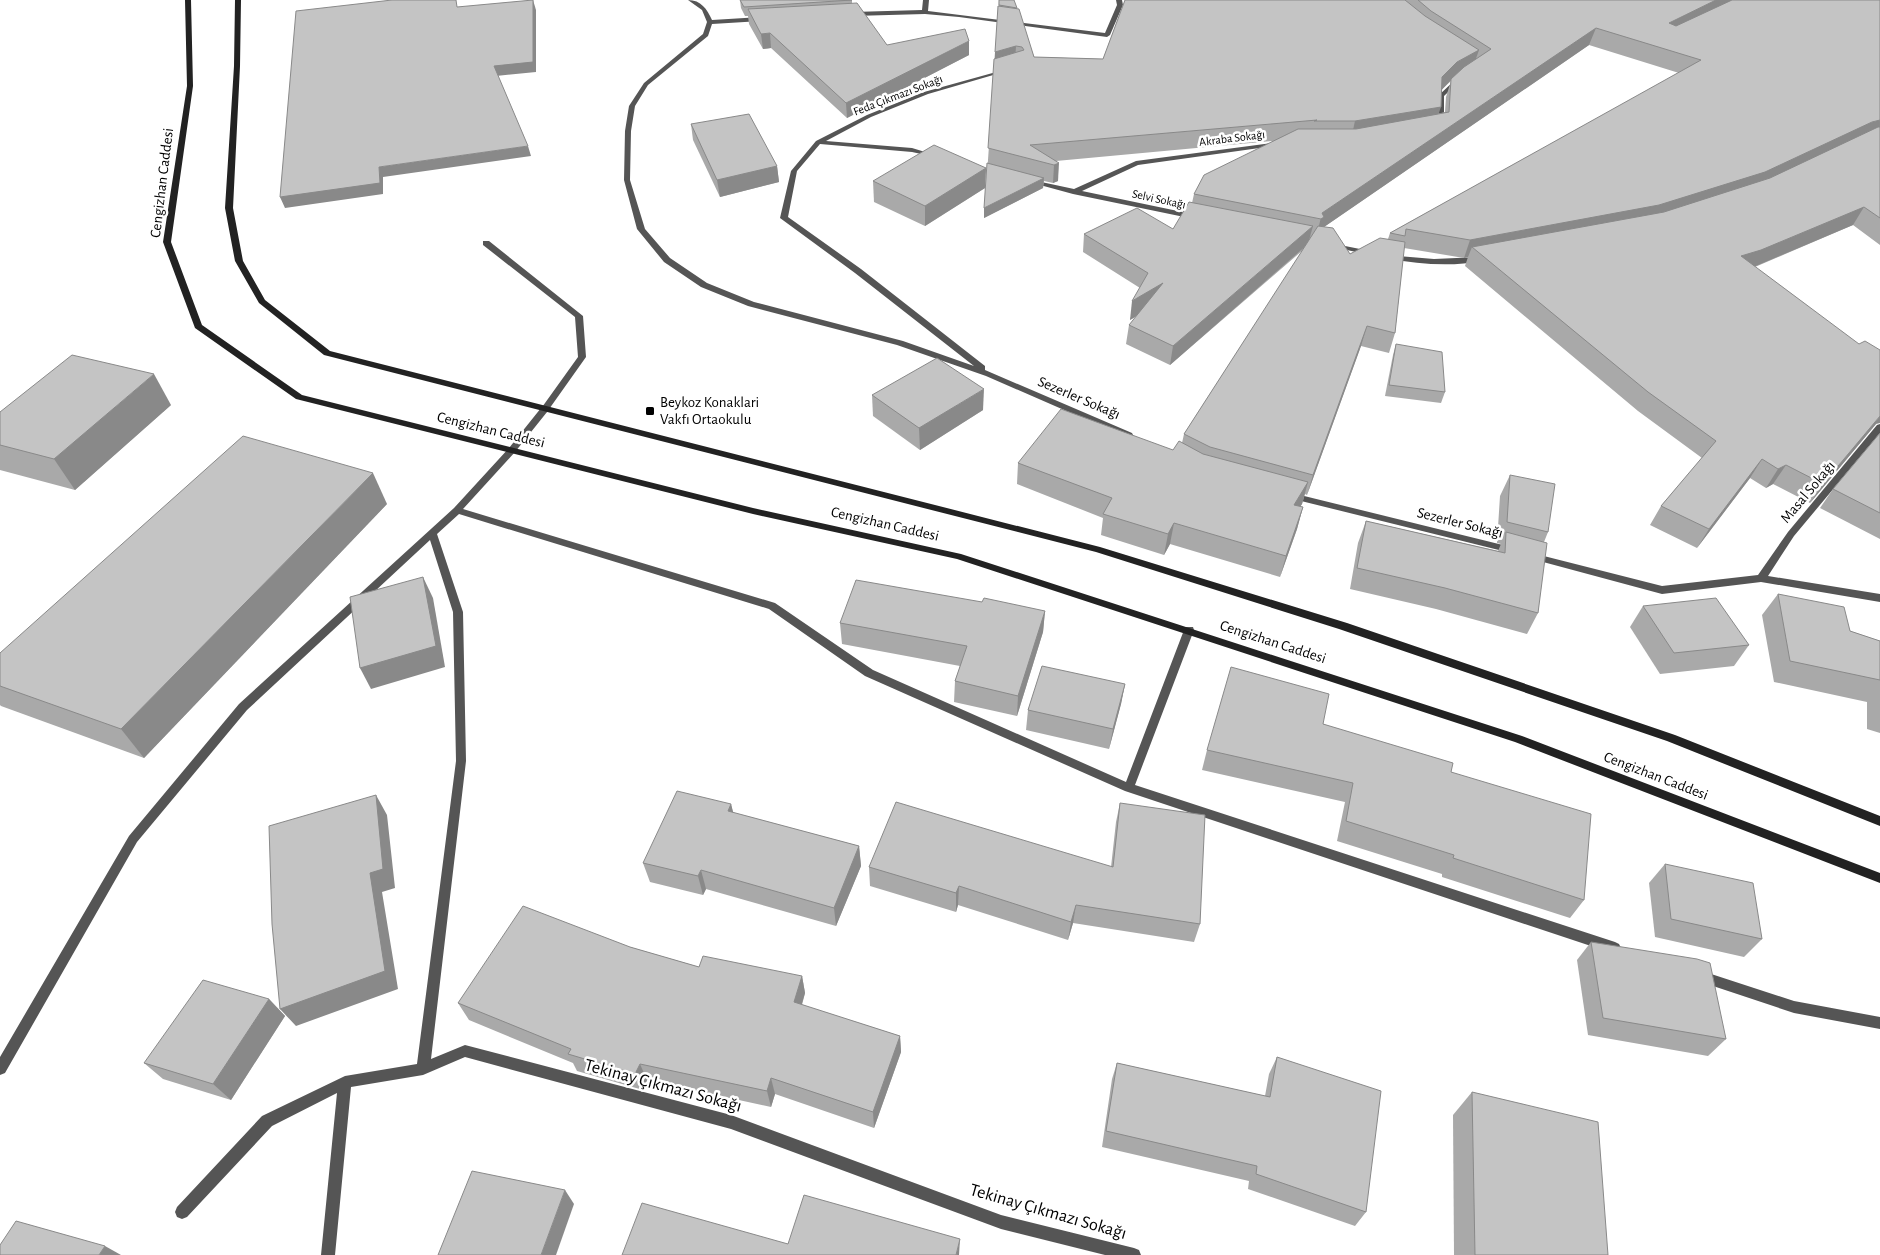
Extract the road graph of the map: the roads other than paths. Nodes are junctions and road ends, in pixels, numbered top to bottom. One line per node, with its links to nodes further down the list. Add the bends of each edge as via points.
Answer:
1 (188, 0): 26 (main road, Cengizhan Caddesi, via 190,86 167,242 198,326 299,397)
2 (238, 0): 23 (main road, Cengizhan Caddesi, via 229,208 238,261 262,301 327,353)
3 (691, 0): 9 (street, via 704,9)
4 (926, 0): 6 (street)
5 (1119, 0): 6 (street, via 1120,5 1107,35)
6 (925, 12): 7 (street)
7 (844, 14)
8 (767, 19): 9 (street)
9 (710, 22): 22 (street, Sezerler Sokağı, via 706,35 646,84 632,106 627,180 640,229 667,260 704,284 751,304 900,342)
10 (1008, 69): 13 (street, Feda Çıkmazı Sokağı, via 926,93 869,116)
11 (1462, 78): 12 (street, via 1441,96 1440,127)
12 (1432, 129)
13 (818, 142): 15 (street, via 912,150); 22 (street, via 794,171 784,218 858,271)
14 (1289, 143): 17 (street, Akraba Sokağı, via 1136,163)
15 (940, 158)
16 (1026, 180): 17 (street, Selvi Sokağı)
17 (1074, 192): 18 (street, Selvi Sokağı)
18 (1199, 218)
19 (486, 243): 23 (street, via 579,316 582,357)
20 (1324, 243): 21 (street, via 1401,259 1464,262)
21 (1490, 258)
22 (989, 374): 25 (street, Sezerler Sokağı)
23 (544, 410): 26 (street); 34 (main road, Cengizhan Caddesi, via 1097,549 1343,626 1662,735)
24 (1880, 428): 30 (street, Masal Sokağı, via 1791,534)
25 (1134, 437)
26 (512, 450): 28 (street); 32 (main road, Cengizhan Caddesi, via 958,556)
27 (1281, 493): 30 (street, Sezerler Sokağı, via 1662,590)
28 (458, 510): 29 (street); 33 (street, via 772,606 869,673)
29 (432, 533): 39 (street, via 243,707 133,839); 40 (street, via 458,612 461,761)
30 (1761, 578): 31 (street, Sezerler Sokağı)
31 (1879, 596)
32 (1189, 630): 33 (street); 35 (main road, Cengizhan Caddesi, via 1518,738)
33 (1129, 788): 36 (street)
34 (1880, 820)
35 (1880, 878)
36 (1625, 951)
37 (1691, 973): 38 (street, via 1794,1007)
38 (1880, 1022)
39 (0, 1069)
40 (423, 1069): 41 (street, Tekinay Çıkmazı Sokağı); 44 (street, Tekinay Çıkmazı Sokağı, via 465,1051 731,1122 1001,1222)
41 (345, 1082): 42 (street, Tekinay Çıkmazı Sokağı, via 267,1120); 43 (street)
42 (182, 1212)
43 (328, 1255)
44 (1134, 1255)

